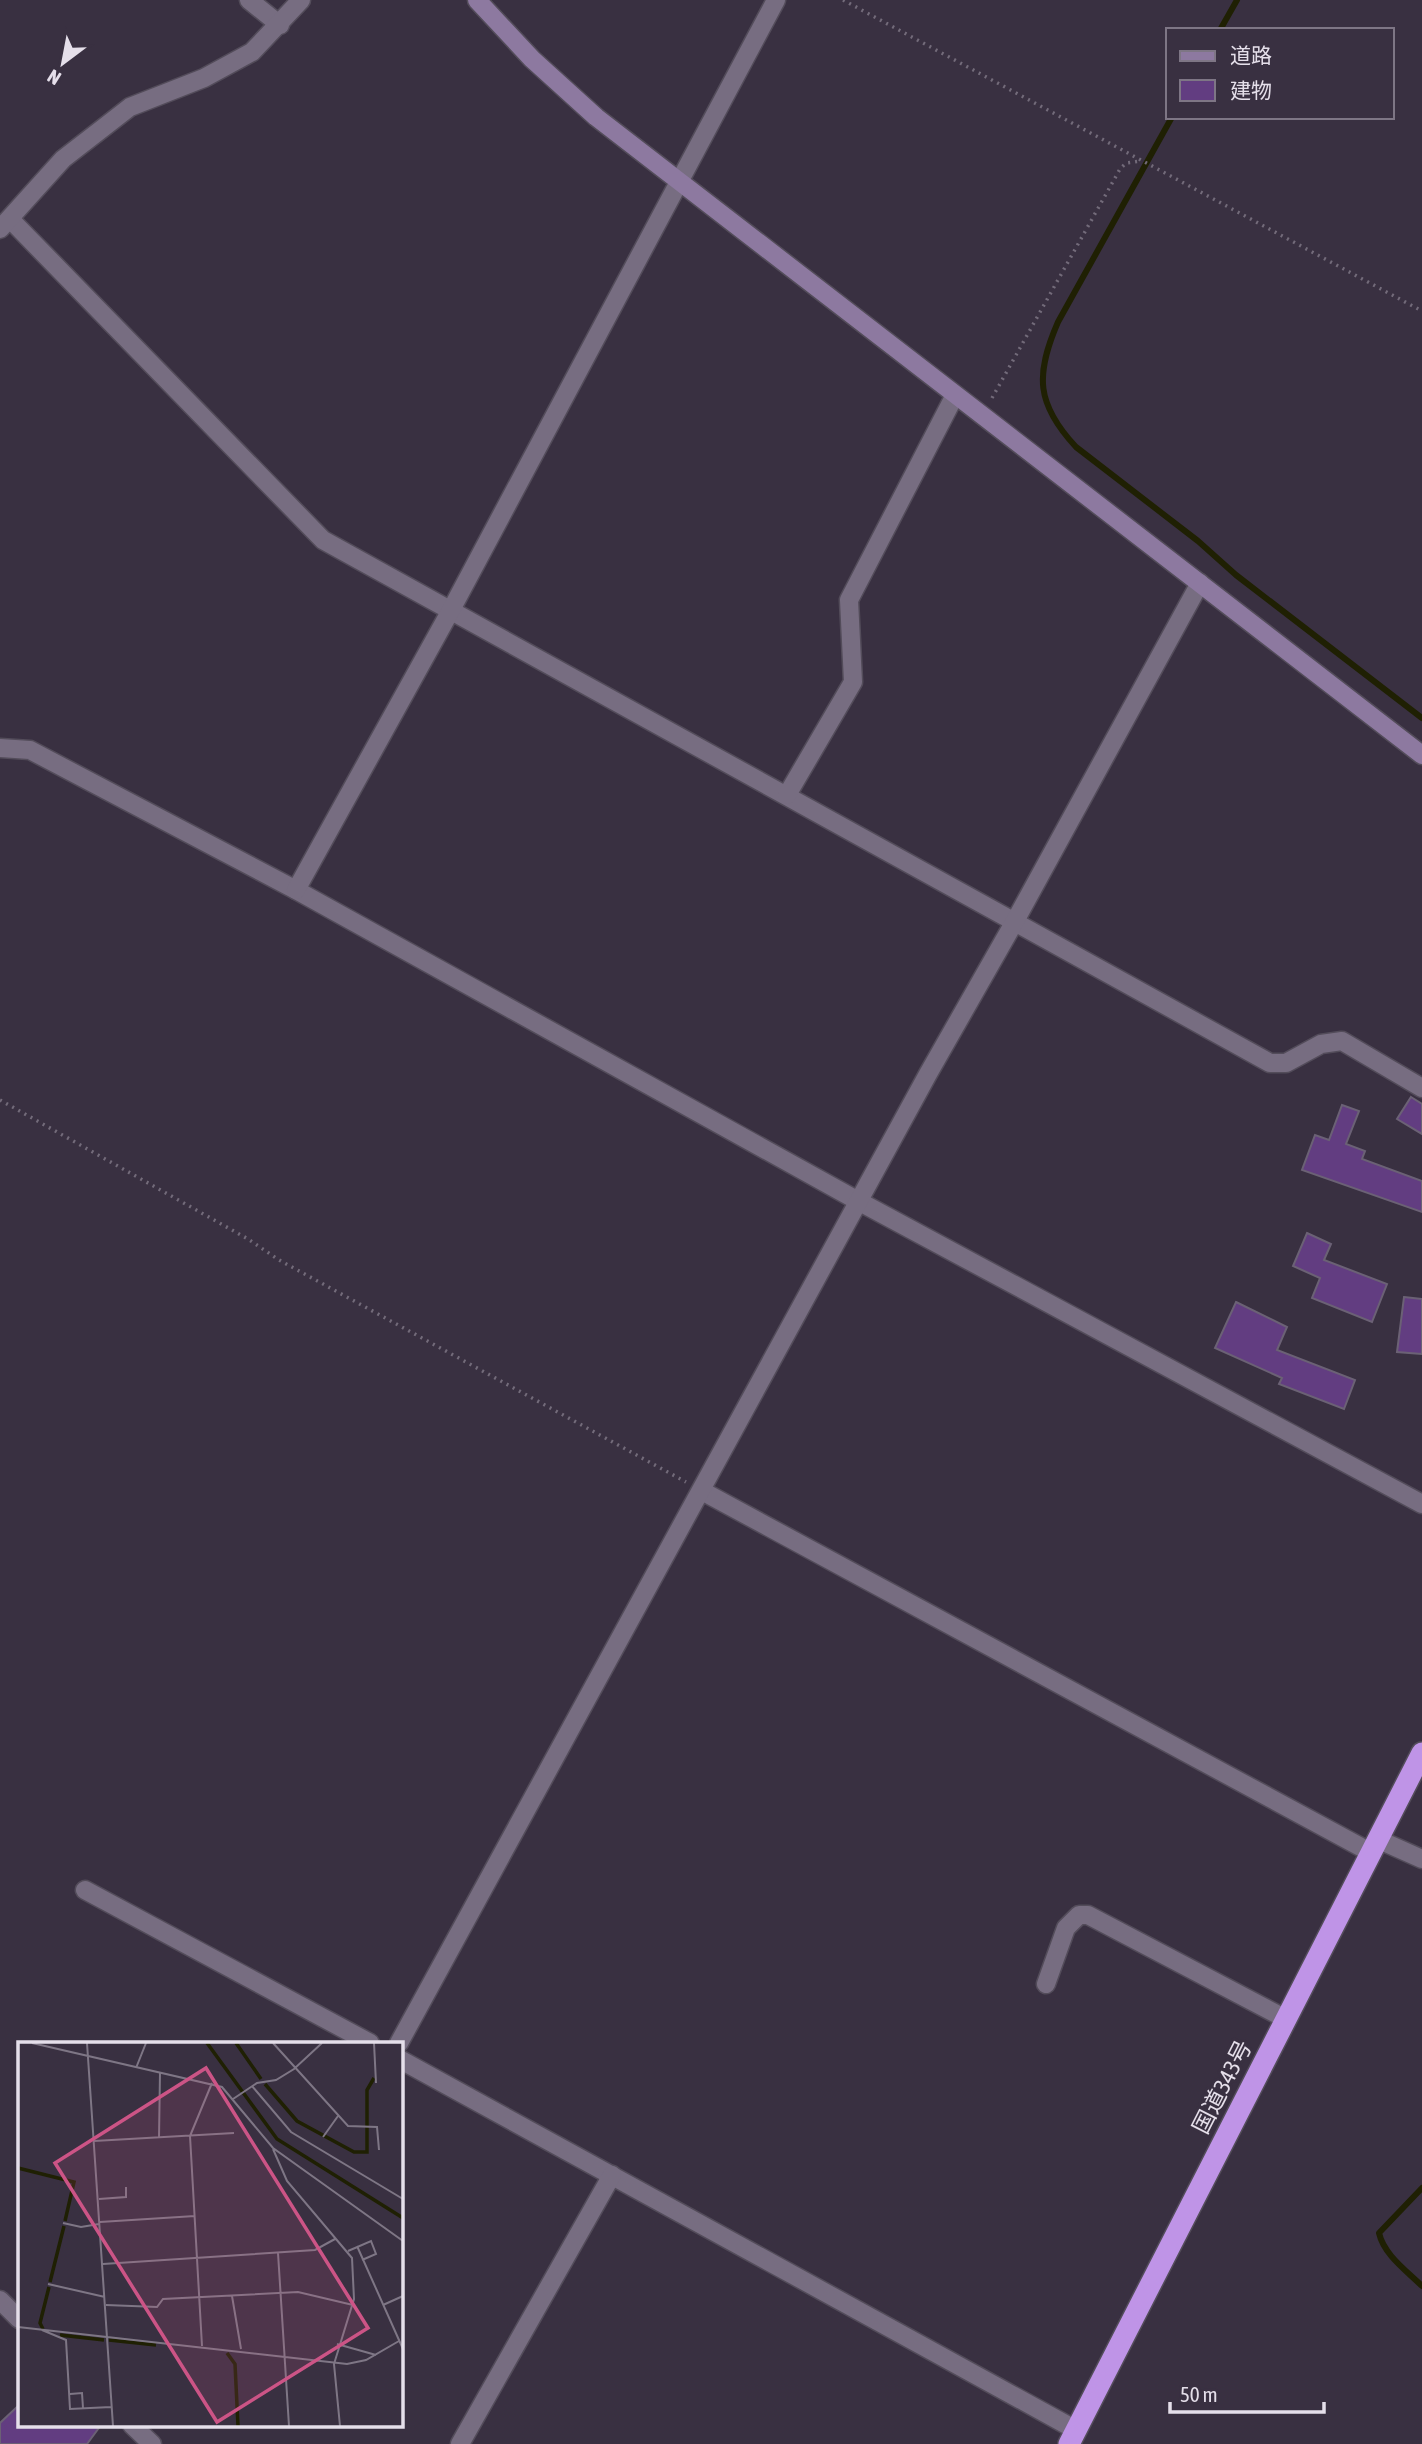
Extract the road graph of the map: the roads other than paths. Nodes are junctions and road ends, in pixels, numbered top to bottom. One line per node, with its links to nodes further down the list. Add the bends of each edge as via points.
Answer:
1 (249, 0): 5 (street)
2 (301, 0): 5 (street)
3 (477, 0): 6 (street, via 532,59 596,117)
4 (776, 0): 6 (street)
5 (280, 25): 7 (street, via 252,52 204,78 130,107 63,159)
6 (679, 182): 8 (street); 10 (street)
7 (5, 224): 10 (street, via 323,540)
8 (955, 395): 9 (street); 13 (street, via 849,600 853,681)
9 (1199, 583): 12 (street); 15 (street)
10 (451, 610): 13 (street); 14 (street)
11 (0, 748): 14 (street, via 30,750)
12 (1422, 755)
13 (787, 795): 15 (street)
14 (296, 890): 17 (street)
15 (1015, 921): 16 (street, via 1270,1063 1286,1063 1321,1044 1342,1041); 17 (street)
16 (1422, 1088)
17 (859, 1202): 18 (street); 19 (street)
18 (702, 1491): 21 (street); 27 (street)
19 (1422, 1504)
20 (1422, 1753): 21 (highway, 国道343号)
21 (1373, 1846): 22 (street); 25 (highway, 国道343号)
22 (1422, 1858)
23 (86, 1889): 26 (street)
24 (1046, 1984): 25 (street, via 1066,1928 1079,1915 1088,1915)
25 (1286, 2019): 33 (highway, 国道343号)
26 (368, 2042)
27 (400, 2042)
28 (402, 2061): 29 (street)
29 (612, 2175): 33 (street); 35 (street)
30 (0, 2300): 31 (street)
31 (18, 2318)
32 (133, 2426): 34 (street)
33 (1073, 2437)
34 (152, 2444)
35 (460, 2444)

